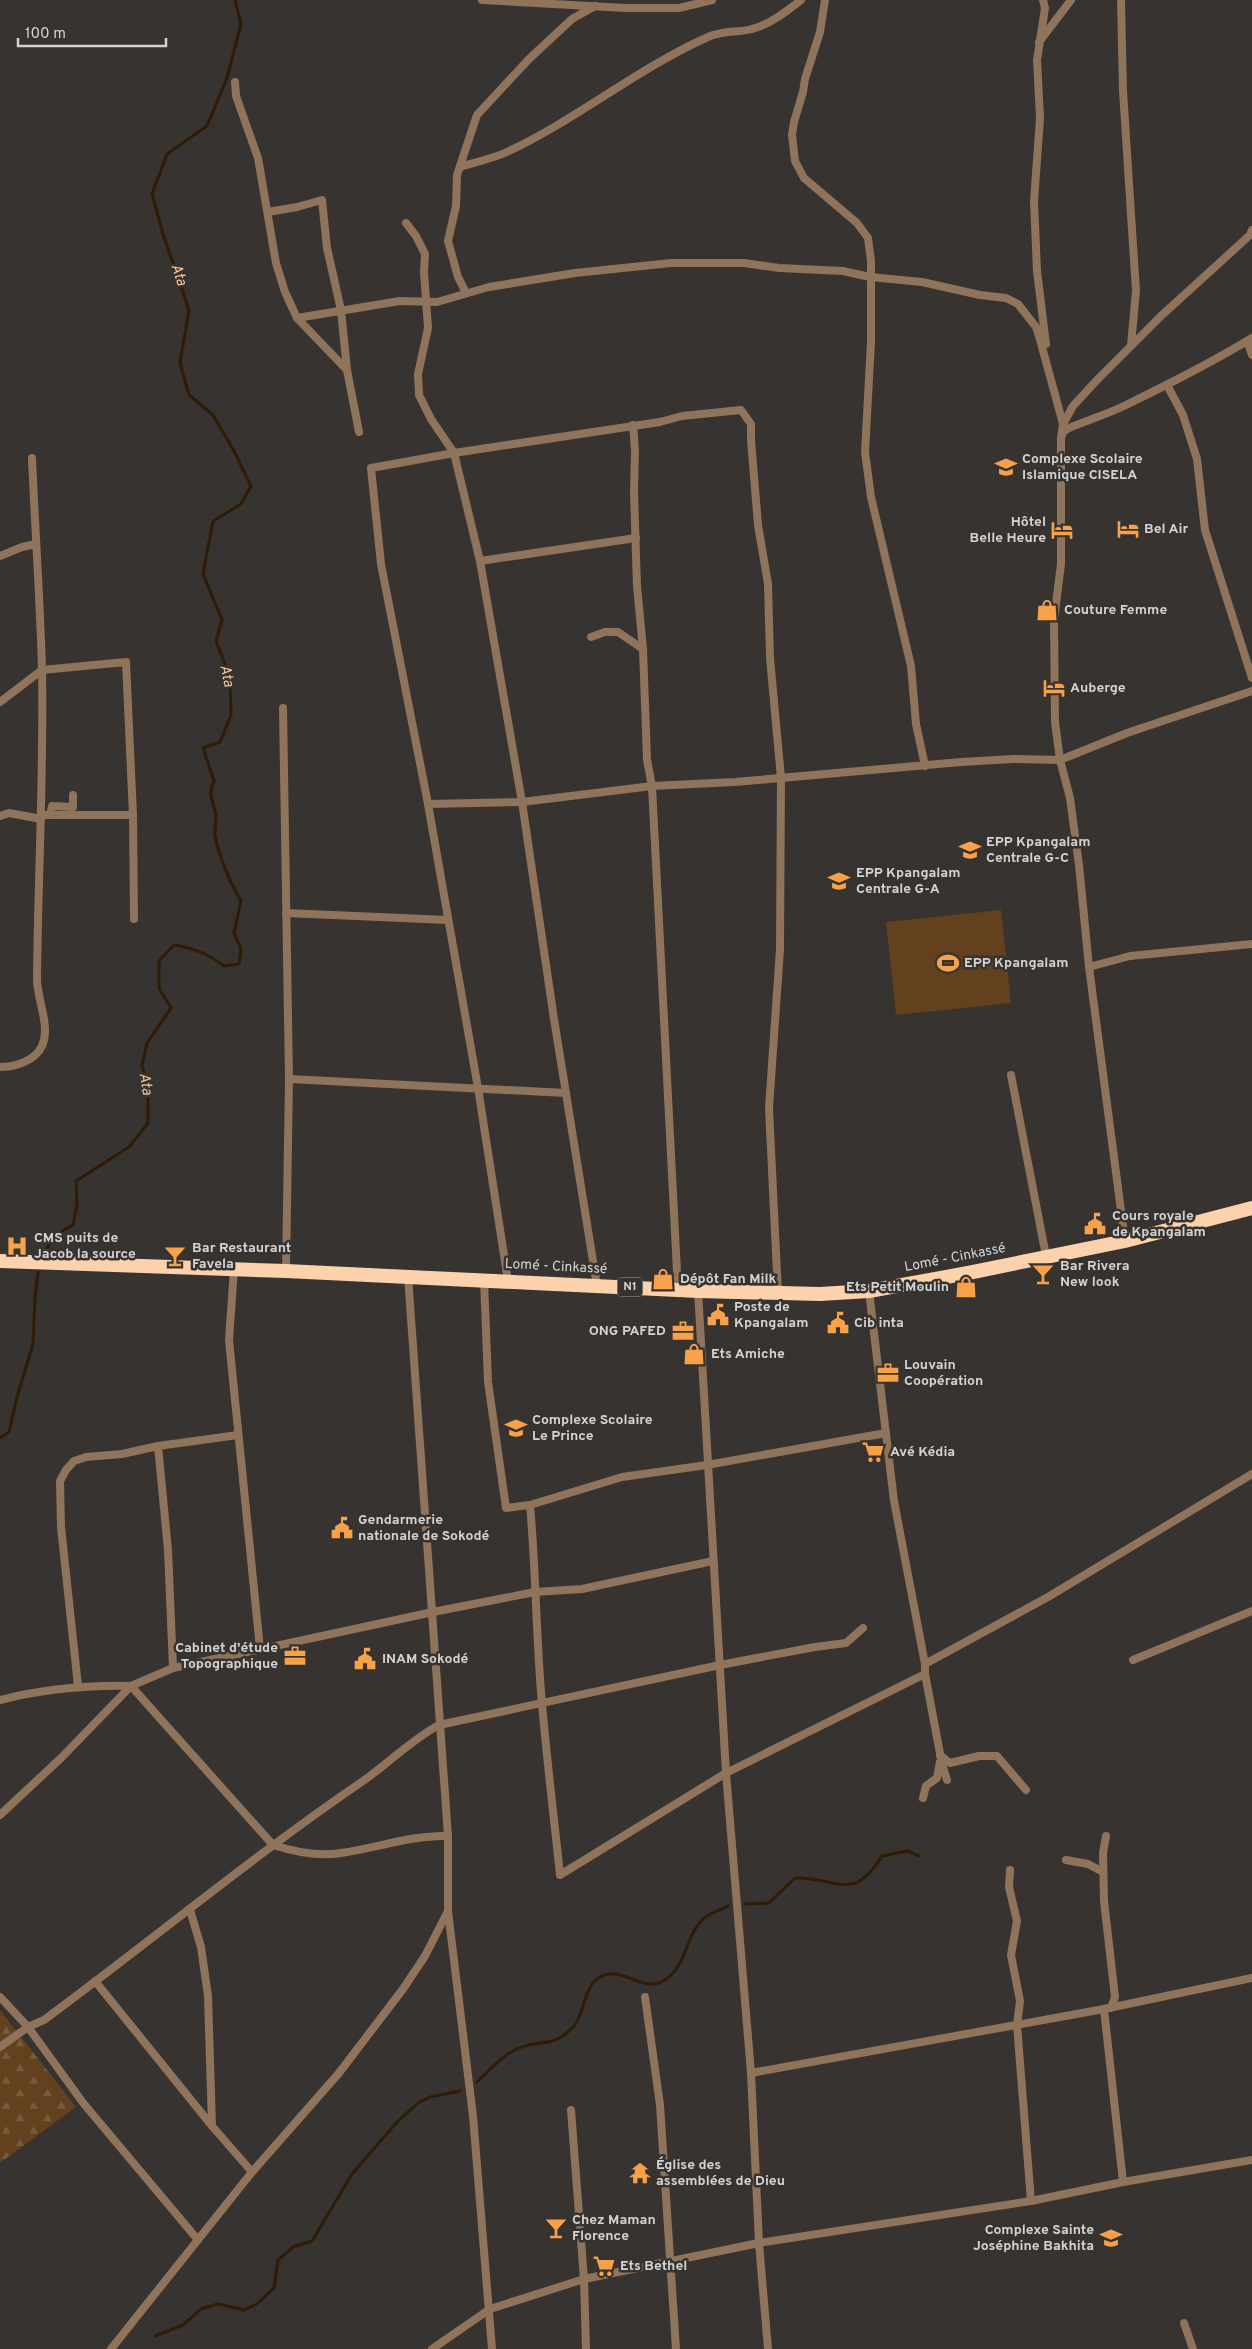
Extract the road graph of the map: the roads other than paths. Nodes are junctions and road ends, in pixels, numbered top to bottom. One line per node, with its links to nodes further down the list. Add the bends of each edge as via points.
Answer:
1 (482, 0): 8 (street)
2 (712, 0): 8 (street, via 678,8)
3 (801, 0): 11 (street, via 765,25 728,30 708,38 506,153)
4 (825, 0): 15 (street, via 820,32 794,122 795,161 804,178 864,231 869,247)
5 (1043, 0): 9 (street, via 1045,8)
6 (1071, 0): 9 (street)
7 (1121, 0): 21 (street, via 1123,91 1136,291)
8 (595, 6): 11 (street, via 572,19 529,58 477,115)
9 (1039, 42): 23 (street, via 1040,118 1034,236)
10 (235, 82): 12 (street, via 236,96 258,158)
11 (460, 167): 16 (street, via 448,241)
12 (268, 212): 18 (street, via 322,200 327,248); 19 (street, via 276,263)
13 (406, 223): 17 (street, via 425,254)
14 (1251, 232): 21 (street)
15 (870, 277): 16 (street, via 843,271 744,263 671,263 575,273); 23 (street, via 922,282 1011,300 1036,327); 44 (street, via 866,452 872,497 911,666 916,724)
16 (466, 293): 17 (street)
17 (427, 302): 18 (street, via 400,301); 30 (street, via 428,328 418,374 419,395)
18 (341, 310): 19 (street); 24 (street)
19 (297, 318): 24 (street)
20 (1249, 340): 22 (street); 25 (street)
21 (1131, 345): 26 (street, via 1073,406)
22 (1252, 355)
23 (1048, 366): 26 (street)
24 (347, 370): 28 (street)
25 (1167, 385): 29 (street, via 1069,428); 39 (street, via 1183,415 1197,459 1204,530)
26 (1063, 424): 29 (street)
27 (633, 425): 30 (street); 32 (street); 45 (street, via 734,409 741,410 750,419 758,525 768,584 770,658)
28 (359, 432)
29 (1061, 438): 43 (street, via 1061,564 1054,620 1055,722)
30 (454, 453): 35 (street); 49 (street, via 371,468 381,564)
31 (32, 458): 33 (street)
32 (636, 538): 35 (street); 37 (street)
33 (36, 544): 34 (street, via 22,546); 38 (street)
34 (0, 556)
35 (480, 561): 48 (street)
36 (591, 637): 37 (street, via 618,632)
37 (643, 649): 46 (street, via 647,760)
38 (42, 670): 41 (street); 50 (street, via 126,662); 53 (street)
39 (1252, 678)
40 (1252, 692): 43 (street, via 1127,733)
41 (0, 702)
42 (283, 708): 54 (street)
43 (1060, 760): 44 (street, via 1013,759); 58 (street, via 1071,808)
44 (926, 766): 45 (street)
45 (781, 778): 46 (street); 77 (street, via 780,949 770,1108)
46 (652, 786): 48 (street); 75 (street)
47 (73, 795): 51 (street, via 73,807 52,806)
48 (522, 802): 49 (street); 63 (street)
49 (428, 804): 56 (street)
50 (133, 814): 51 (street); 55 (street)
51 (50, 815): 53 (street)
52 (0, 816): 53 (street, via 9,813)
53 (41, 817): 59 (street, via 37,982 45,1031 42,1046 31,1058 21,1064)
54 (286, 913): 56 (street); 61 (street)
55 (134, 919)
56 (448, 920): 62 (street)
57 (1252, 944): 58 (street, via 1130,956)
58 (1089, 967): 65 (street)
59 (0, 1067)
60 (1011, 1075): 66 (street)
61 (289, 1079): 62 (street); 69 (street)
62 (478, 1088): 63 (street); 72 (street)
63 (566, 1093): 73 (street)
64 (1252, 1208): 65 (highway, Lomé - Cinkassé / N1)
65 (1126, 1242): 66 (highway, Lomé - Cinkassé / N1)
66 (1046, 1256): 74 (highway, Lomé - Cinkassé / N1)
67 (0, 1261): 68 (highway, Lomé - Cinkassé / N1)
68 (234, 1269): 69 (highway, Lomé - Cinkassé / N1); 79 (street, via 229,1340)
69 (286, 1271): 70 (highway, Lomé - Cinkassé / N1)
70 (408, 1276): 71 (highway, Lomé - Cinkassé / N1); 87 (street)
71 (484, 1280): 72 (highway, Lomé - Cinkassé / N1); 83 (street, via 488,1382 506,1508)
72 (508, 1281): 73 (highway, Lomé - Cinkassé / N1)
73 (596, 1286): 75 (highway, Lomé - Cinkassé / N1)
74 (870, 1290): 77 (highway, Lomé - Cinkassé / N1); 78 (street)
75 (678, 1291): 76 (highway, Lomé - Cinkassé / N1)
76 (698, 1292): 77 (highway, Lomé - Cinkassé / N1); 81 (street)
77 (778, 1294)
78 (886, 1433): 81 (street); 91 (street, via 894,1501)
79 (238, 1435): 80 (street); 89 (street)
80 (158, 1446): 93 (street, via 168,1550); 95 (street, via 74,1461 60,1481 61,1527)
81 (707, 1465): 83 (street, via 622,1477); 84 (street)
82 (1252, 1474): 91 (street, via 1048,1597)
83 (530, 1505): 85 (street)
84 (713, 1561): 85 (street, via 582,1589); 92 (street)
85 (535, 1592): 87 (street); 98 (street)
86 (1252, 1610): 90 (street)
87 (433, 1612): 89 (street); 99 (street)
88 (863, 1628): 92 (street, via 846,1643)
89 (260, 1649): 93 (street)
90 (1133, 1660)
91 (925, 1664): 94 (street)
92 (720, 1666): 98 (street); 101 (street)
93 (172, 1668): 96 (street)
94 (925, 1674): 100 (street); 101 (street)
95 (78, 1686): 96 (street); 97 (street)
96 (131, 1686): 105 (street); 108 (street)
97 (0, 1700)
98 (542, 1703): 99 (street); 101 (street, via 560,1875)
99 (439, 1725): 106 (street); 108 (street, via 408,1744 388,1763)
100 (940, 1755): 102 (street); 103 (street, via 950,1763 979,1756 997,1756); 104 (street, via 937,1778 926,1786)
101 (726, 1773): 122 (street)
102 (947, 1780)
103 (1026, 1790)
104 (923, 1798)
105 (0, 1815)
106 (448, 1836): 108 (street, via 430,1835 339,1854 298,1853); 113 (street)
107 (1106, 1836): 111 (street)
108 (272, 1845): 112 (street)
109 (1066, 1860): 111 (street, via 1088,1864)
110 (1010, 1870): 119 (street, via 1009,1887 1017,1921 1011,1955 1020,2001)
111 (1103, 1872): 118 (street, via 1115,1997)
112 (190, 1910): 115 (street); 124 (street, via 201,1947 208,1996)
113 (448, 1911): 126 (street, via 403,1988 339,2073); 133 (street, via 473,2116)
114 (1252, 1978): 118 (street)
115 (95, 1981): 120 (street, via 44,2020); 124 (street)
116 (0, 1997): 120 (street)
117 (645, 1997): 131 (street, via 660,2105)
118 (1107, 2009): 119 (street); 127 (street)
119 (1017, 2025): 122 (street); 128 (street)
120 (28, 2027): 121 (street); 129 (street, via 84,2104)
121 (0, 2047)
122 (751, 2073): 130 (street)
123 (571, 2110): 132 (street)
124 (212, 2126): 126 (street)
125 (1252, 2160): 127 (street)
126 (252, 2172): 129 (street)
127 (1123, 2182): 128 (street)
128 (1031, 2201): 130 (street)
129 (198, 2240): 135 (street)
130 (759, 2243): 131 (street); 140 (street)
131 (671, 2262): 132 (street); 139 (street)
132 (584, 2279): 133 (street); 138 (street)
133 (490, 2310): 136 (street); 137 (street)
134 (1184, 2323): 141 (street)
135 (111, 2349)
136 (432, 2349)
137 (492, 2349)
138 (586, 2349)
139 (676, 2349)
140 (768, 2349)
141 (1193, 2349)

